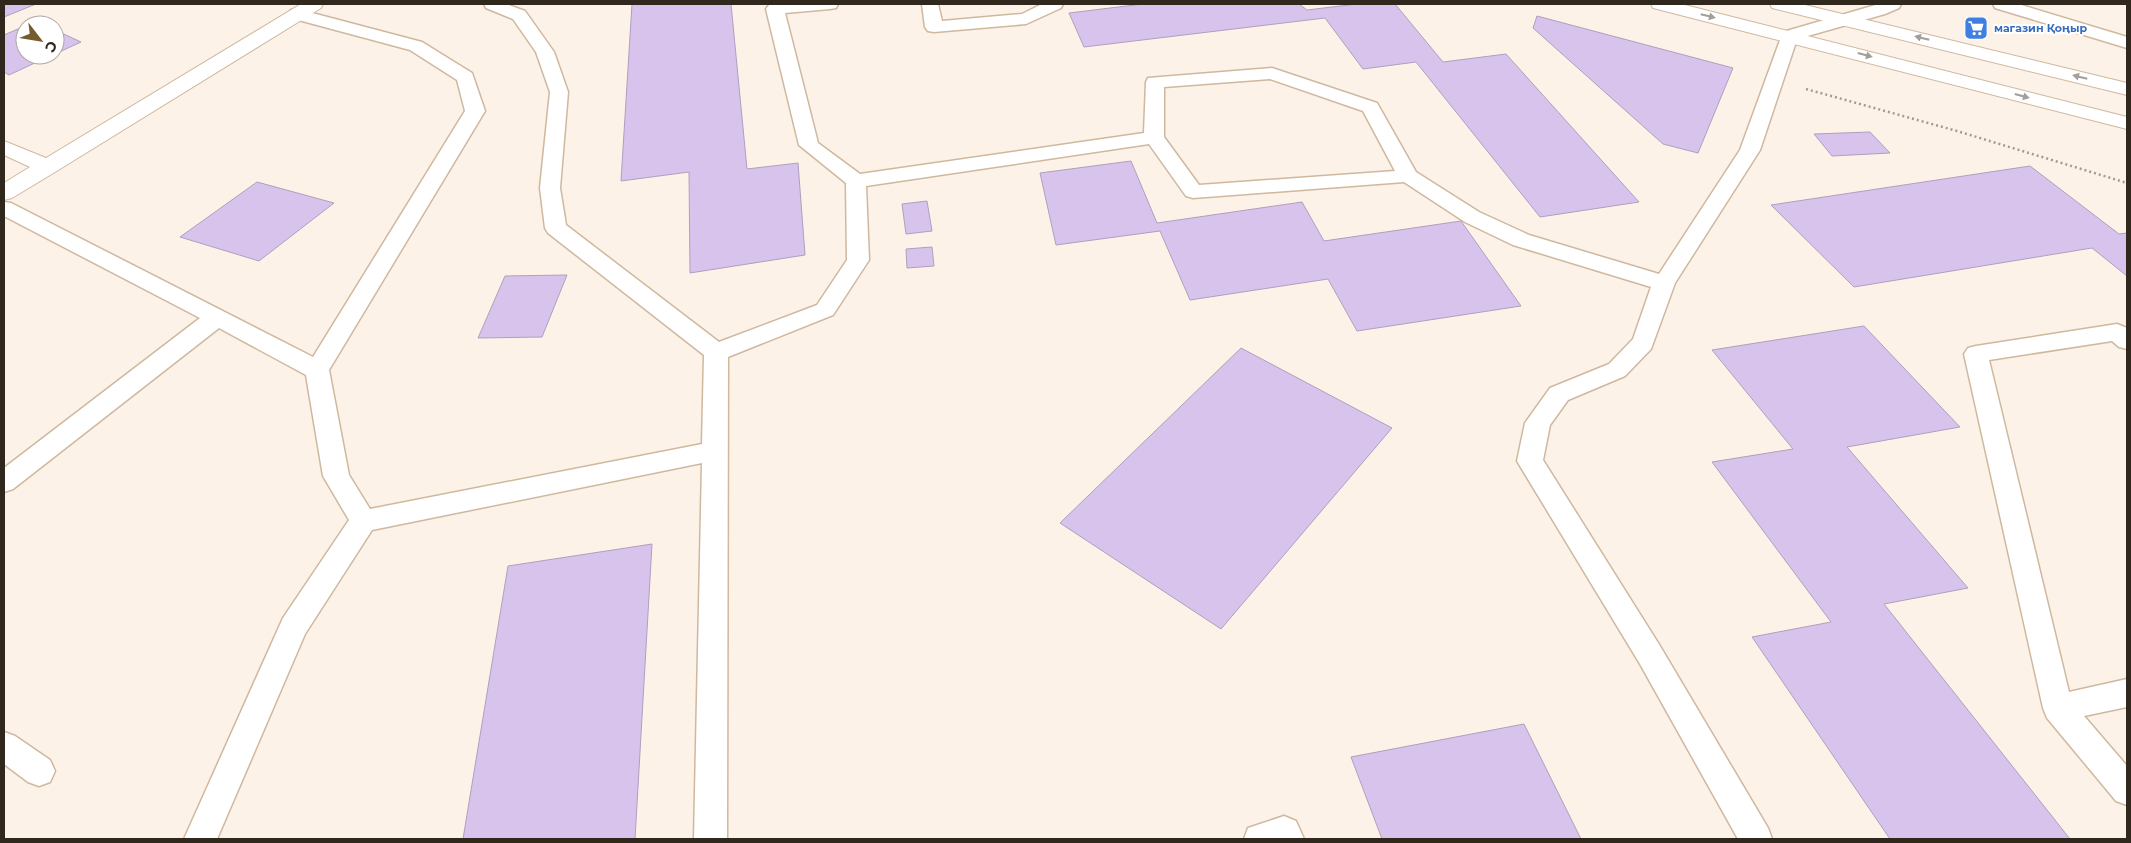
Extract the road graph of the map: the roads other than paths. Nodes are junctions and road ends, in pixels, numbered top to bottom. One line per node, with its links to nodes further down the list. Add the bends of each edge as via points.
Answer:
1 (492, 4): 25 (lane, via 519,15 545,52 559,92 550,188 556,228)
2 (830, 4): 19 (lane, via 775,9 809,144)
3 (930, 4): 4 (lane, via 934,28 1026,19)
4 (1055, 4)
5 (1660, 4): 11 (street, one-way to 11)
6 (1779, 4): 10 (street)
7 (1893, 4): 10 (lane)
8 (2001, 4): 12 (lane)
9 (306, 9): 17 (street); 26 (lane, via 416,46 466,77 475,111)
10 (1846, 20): 11 (lane); 13 (street, one-way to 10)
11 (1789, 36): 14 (street, one-way to 14); 22 (lane, via 1750,150)
12 (2127, 43)
13 (2127, 89)
14 (2127, 123)
15 (1154, 137): 18 (lane, via 1193,192); 18 (lane, via 1155,82 1272,73 1370,107); 19 (lane)
16 (4, 147): 17 (street)
17 (47, 167): 20 (street)
18 (1408, 176): 22 (lane, via 1472,217 1521,240)
19 (856, 181): 25 (lane, via 858,260 825,310)
20 (4, 193)
21 (4, 208): 23 (lane)
22 (1664, 283): 39 (lane, via 1643,343 1617,370 1559,394 1538,423 1530,461 1650,655)
23 (218, 317): 26 (lane); 28 (lane)
24 (2127, 341): 31 (lane, via 2117,332 1976,354)
25 (716, 352): 27 (lane)
26 (317, 370): 29 (lane, via 336,476)
27 (716, 451): 29 (lane); 36 (lane)
28 (4, 482)
29 (364, 521): 35 (lane, via 293,627)
30 (2127, 693): 31 (lane)
31 (2058, 708): 34 (lane)
32 (4, 746): 33 (lane)
33 (39, 771)
34 (2127, 790)
35 (200, 839)
36 (711, 839)
37 (1260, 839): 38 (lane, via 1284,832)
38 (1288, 839)
39 (1756, 839)

